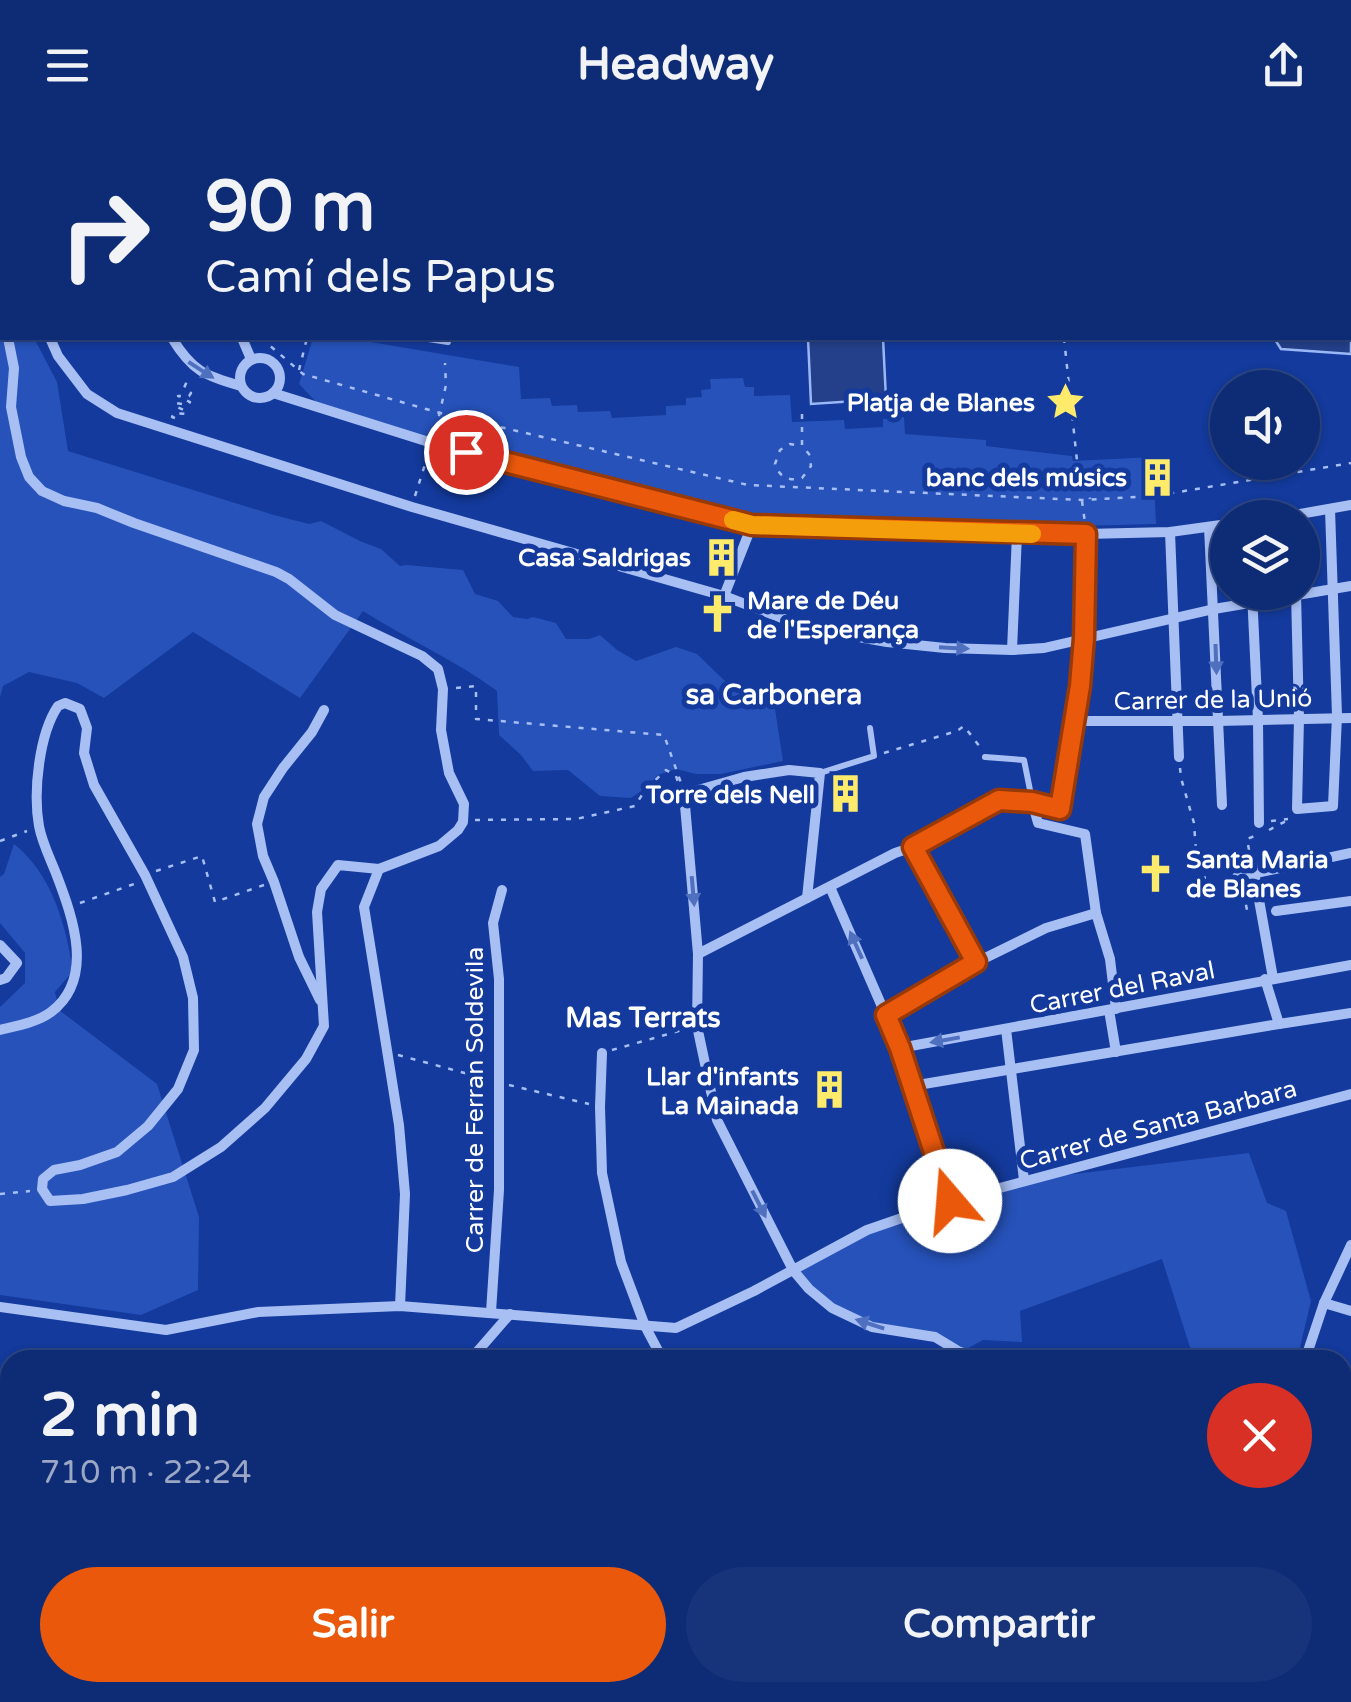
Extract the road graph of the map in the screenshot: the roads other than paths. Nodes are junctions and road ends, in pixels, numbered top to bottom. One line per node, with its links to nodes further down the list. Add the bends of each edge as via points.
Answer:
1 (8, 340): 47 (street, via 21,457 42,490 276,572 335,615 438,669 441,730 449,773 464,804 463,822 439,846)
2 (51, 340): 22 (street, via 87,394 116,414 181,426 412,506)
3 (173, 340): 8 (street, one-way to 8, via 194,368)
4 (243, 340): 7 (street)
5 (435, 340): 6 (lane)
6 (448, 342)
7 (251, 359): 8 (street, via 242,368); 9 (street, via 274,364)
8 (241, 386): 9 (street, via 261,398)
9 (276, 388): 13 (street, via 316,408 432,443)
10 (1351, 505): 11 (street)
11 (1330, 510): 12 (street); 20 (street)
12 (1320, 512)
13 (752, 525): 16 (street); 22 (street)
14 (1209, 526): 15 (street); 18 (street)
15 (1170, 532): 17 (street); 27 (street)
16 (1017, 534): 17 (street); 29 (street)
17 (1086, 534): 28 (street)
18 (1210, 543)
19 (1351, 586): 20 (street)
20 (1335, 588): 21 (street); 31 (street)
21 (1320, 590)
22 (724, 596): 29 (street, one-way to 29, via 828,632)
23 (1210, 610): 27 (street)
24 (1214, 610): 36 (street, one-way to 36)
25 (1254, 610): 34 (street)
26 (1297, 610): 32 (street)
27 (1172, 618): 28 (street); 37 (street)
28 (1084, 638): 29 (street); 35 (street)
29 (1012, 650)
30 (324, 710): 62 (street, via 264,797 257,824 299,957)
31 (1337, 716): 32 (street, Carrer de la Unió); 32 (street, via 1333,806 1293,814); 33 (street, Carrer de la Unió)
32 (1300, 718): 34 (street, Carrer de la Unió)
33 (1351, 718)
34 (1258, 720): 36 (street, Carrer de la Unió); 44 (street)
35 (1076, 721): 37 (street, Carrer de la Unió); 42 (street, via 1060,809)
36 (1218, 721): 37 (street, Carrer de la Unió); 43 (street)
37 (1179, 722): 39 (street)
38 (870, 728): 41 (lane, via 874,756)
39 (1179, 756)
40 (986, 757): 42 (lane, via 1024,760)
41 (820, 773): 52 (street); 57 (street, one-way to 57, via 744,777 684,794)
42 (1032, 802): 45 (street, via 999,800); 55 (street, via 1038,823 1086,834)
43 (1222, 805)
44 (1259, 823)
45 (913, 847): 50 (street); 58 (street)
46 (1351, 853): 48 (street)
47 (379, 868): 62 (street, via 338,864 321,888); 80 (street, via 364,907 399,1125 405,1194)
48 (1253, 868): 49 (street); 60 (street)
49 (1237, 877)
50 (830, 887): 52 (street); 65 (street, one-way to 50)
51 (502, 890): 83 (street, Carrer de Ferran Soldevila, via 493,924 499,1190)
52 (807, 898): 57 (street)
53 (1351, 901): 54 (street)
54 (1276, 911)
55 (1096, 912): 58 (street); 63 (street, via 1110,959)
56 (0, 944): 61 (street, via 18,964)
57 (698, 954): 78 (street, one-way to 78, via 697,1026 717,1120)
58 (976, 962): 65 (street)
59 (1351, 965): 60 (street, Carrer del Raval)
60 (1269, 979): 63 (street, Carrer del Raval); 66 (street)
61 (0, 980)
62 (322, 1005): 68 (street, via 324,1026 306,1059 221,1147 173,1176 50,1201 43,1179 117,1152 148,1126 178,1089 194,1050 193,998 183,958 94,785 80,710 65,703 50,718 36,796 39,828 69,906 75,976 50,1014)
63 (1113, 1009): 67 (street, Carrer del Raval); 70 (street)
64 (1351, 1013): 66 (street)
65 (886, 1015): 69 (street)
66 (1279, 1024): 70 (street)
67 (1006, 1029): 69 (street, Carrer del Raval, one-way to 69); 72 (street)
68 (0, 1030)
69 (900, 1048): 73 (street)
70 (1116, 1052): 72 (street)
71 (602, 1053): 85 (street, via 602,1174 621,1262)
72 (1010, 1068): 73 (street); 75 (street)
73 (912, 1086): 76 (street)
74 (1351, 1094): 75 (street, Carrer de Santa Barbara)
75 (1024, 1180): 76 (street, Carrer de Santa Barbara)
76 (950, 1201): 78 (street, Carrer de Santa Barbara, via 867,1230)
77 (1351, 1245): 79 (street)
78 (793, 1270): 85 (street, Carrer de Santa Barbara, via 676,1328); 88 (street, one-way to 78, via 935,1337 872,1327 832,1308)
79 (1324, 1303): 82 (street); 89 (street)
80 (400, 1306): 81 (street, Carrer de Santa Barbara, via 258,1312 166,1330); 83 (street, Carrer de Santa Barbara)
81 (0, 1307)
82 (1351, 1311)
83 (490, 1312): 84 (street, Carrer de Santa Barbara)
84 (510, 1314): 85 (street, Carrer de Santa Barbara); 86 (street)
85 (645, 1326): 87 (street)
86 (479, 1350)
87 (658, 1350)
88 (958, 1350)
89 (1308, 1350)

